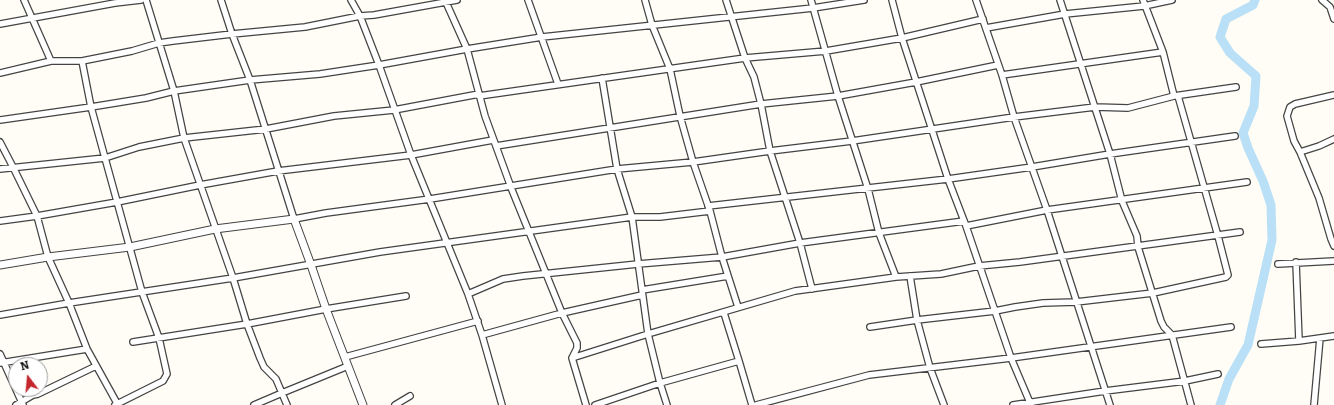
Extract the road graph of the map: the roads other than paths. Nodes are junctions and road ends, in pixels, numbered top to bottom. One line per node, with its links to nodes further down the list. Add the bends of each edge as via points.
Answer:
1 (24, 0): 23 (street)
2 (141, 0): 23 (street)
3 (146, 0): 32 (street)
4 (221, 0): 29 (street)
5 (351, 0): 21 (street)
6 (457, 0): 17 (street)
7 (528, 0): 30 (street)
8 (645, 0): 27 (street)
9 (726, 0): 22 (street)
10 (811, 0): 19 (street)
11 (864, 0): 19 (street)
12 (892, 0): 31 (street)
13 (976, 0): 24 (street)
14 (1060, 0): 20 (street)
15 (1172, 0): 18 (street)
16 (1322, 0): 25 (street, via 1330,7)
17 (445, 1): 21 (street); 33 (street)
18 (1144, 3): 20 (street); 35 (street)
19 (813, 8): 22 (street); 34 (street)
20 (1065, 14): 28 (street); 39 (street)
21 (360, 16): 29 (street, via 305,27); 40 (street)
22 (731, 16): 27 (street); 36 (street)
23 (32, 18): 26 (street); 38 (street)
24 (983, 19): 28 (street); 31 (street)
25 (1334, 19)
26 (0, 24)
27 (652, 25): 30 (street); 42 (street)
28 (986, 28): 41 (street)
29 (232, 34): 32 (street); 46 (street)
30 (542, 37): 33 (street); 48 (street)
31 (902, 38): 34 (street); 47 (street)
32 (159, 43): 37 (street); 50 (street)
33 (467, 49): 40 (street); 51 (street)
34 (826, 51): 36 (street); 53 (street)
35 (1162, 52): 39 (street); 54 (street)
36 (745, 58): 42 (street); 55 (street, via 754,77)
37 (82, 60): 38 (street); 56 (street)
38 (51, 61): 43 (street)
39 (1080, 64): 44 (street); 57 (street)
40 (379, 65): 46 (street, via 320,74); 58 (street)
41 (998, 65): 44 (street); 47 (street)
42 (670, 69): 45 (street); 59 (street)
43 (0, 73)
44 (1002, 75): 60 (street)
45 (602, 78): 48 (street); 62 (street)
46 (250, 80): 50 (street); 63 (street)
47 (916, 82): 53 (street); 64 (street)
48 (558, 84): 51 (street)
49 (1236, 87): 54 (street)
50 (174, 91): 56 (street); 66 (street)
51 (479, 95): 58 (street); 68 (street)
52 (1334, 95): 74 (street, via 1290,107 1287,116)
53 (838, 96): 55 (street); 69 (street)
54 (1176, 96): 57 (street, via 1128,108); 71 (street)
55 (761, 104): 59 (street); 73 (street)
56 (91, 107): 61 (street); 77 (street)
57 (1095, 107): 60 (street); 75 (street)
58 (394, 110): 63 (street, via 334,116); 76 (street)
59 (680, 116): 62 (street); 78 (street)
60 (1014, 117): 64 (street); 80 (street)
61 (0, 120)
62 (609, 128): 72 (street); 82 (street)
63 (266, 129): 66 (street); 83 (street)
64 (931, 130): 69 (street); 84 (street)
65 (1235, 136): 71 (street)
66 (184, 138): 77 (street, via 138,147); 86 (street)
67 (1334, 139): 74 (street)
68 (493, 140): 72 (street); 76 (street)
69 (852, 141): 73 (street); 89 (street)
70 (0, 142): 79 (street)
71 (1191, 143): 75 (street); 88 (street)
72 (496, 146): 87 (street)
73 (770, 151): 78 (street); 90 (street)
74 (1300, 152): 106 (street)
75 (1110, 154): 80 (street); 92 (street)
76 (411, 155): 83 (street); 91 (street)
77 (105, 158): 79 (street); 93 (street)
78 (693, 162): 82 (street); 94 (street)
79 (14, 167): 81 (street); 96 (street)
80 (1032, 167): 84 (street); 95 (street)
81 (0, 168)
82 (617, 169): 87 (street); 97 (street)
83 (278, 171): 86 (street); 98 (street)
84 (948, 179): 89 (street); 100 (street)
85 (1247, 182): 88 (street)
86 (200, 184): 93 (street); 101 (street)
87 (510, 186): 91 (street); 102 (street)
88 (1204, 188): 92 (street); 105 (street)
89 (868, 189): 90 (street); 103 (street)
90 (786, 197): 94 (street); 108 (street)
91 (430, 199): 98 (street); 107 (street)
92 (1122, 201): 95 (street); 111 (street, via 1137,236)
93 (117, 202): 96 (street); 110 (street)
94 (709, 208): 97 (street, via 660,217); 114 (street)
95 (1047, 210): 100 (street); 112 (street)
96 (37, 216): 99 (street); 113 (street)
97 (632, 217): 102 (street); 117 (street)
98 (294, 219): 101 (street); 120 (street)
99 (0, 221)
100 (965, 224): 103 (street); 121 (street)
101 (215, 229): 110 (street); 126 (street)
102 (528, 230): 107 (street); 122 (street)
103 (879, 232): 108 (street); 124 (street)
104 (1240, 232): 105 (street)
105 (1218, 236): 111 (street); 130 (street, via 1228,275 1226,277)
106 (1332, 239): 109 (street)
107 (448, 243): 120 (street); 131 (street)
108 (800, 243): 114 (street); 127 (street)
109 (1334, 246)
110 (130, 247): 113 (street); 128 (street)
111 (1138, 247): 112 (street); 130 (street)
112 (1061, 256): 121 (street); 133 (street)
113 (48, 257): 119 (street); 134 (street)
114 (722, 257): 117 (street); 123 (street)
115 (1334, 261): 116 (street)
116 (1296, 262): 118 (street); 152 (street)
117 (638, 264): 122 (street); 129 (street)
118 (1278, 264)
119 (0, 265)
120 (312, 265): 126 (street); 136 (street)
121 (979, 266): 125 (street, via 940,274); 137 (street)
122 (546, 274): 131 (street, via 504,279); 138 (street)
123 (728, 276): 129 (street); 135 (street)
124 (896, 276): 125 (street); 127 (street)
125 (910, 276): 141 (street)
126 (233, 278): 128 (street); 143 (street)
127 (812, 289): 135 (street)
128 (142, 292): 134 (street); 150 (street)
129 (642, 292): 138 (street); 146 (street)
130 (1153, 293): 133 (street); 148 (street, via 1161,321)
131 (468, 294): 142 (street)
132 (406, 296): 136 (street)
133 (1076, 302): 137 (street, via 1015,306); 155 (street)
134 (69, 303): 140 (street); 156 (street)
135 (738, 307): 139 (street)
136 (326, 309): 143 (street); 158 (street)
137 (995, 311): 141 (street); 160 (street)
138 (562, 313): 147 (street); 159 (street, via 577,343)
139 (724, 313): 146 (street); 161 (street)
140 (0, 315)
141 (917, 320): 144 (street); 165 (street)
142 (478, 321): 147 (street); 158 (street)
143 (248, 324): 150 (street); 170 (street, via 264,367 276,379)
144 (870, 327)
145 (1231, 327): 148 (street)
146 (648, 334): 159 (street); 168 (street)
147 (482, 335): 179 (street)
148 (1172, 335): 155 (street); 167 (street)
149 (1334, 336): 151 (street)
150 (159, 338): 153 (street); 174 (street, via 166,378)
151 (1320, 338): 152 (street); 189 (street)
152 (1299, 341): 154 (street)
153 (133, 342)
154 (1262, 344)
155 (1090, 347): 160 (street); 169 (street)
156 (87, 349): 162 (street); 163 (street)
157 (0, 354): 162 (street)
158 (345, 357): 164 (street)
159 (572, 358): 180 (street)
160 (1011, 358): 165 (street); 173 (street)
161 (739, 361): 168 (street); 183 (street)
162 (2, 363): 172 (street)
163 (96, 366): 172 (street, via 33,395); 174 (street)
164 (348, 366): 170 (street); 177 (street)
165 (930, 368): 184 (street, via 869,375); 185 (street)
166 (1218, 374): 167 (street)
167 (1185, 381): 169 (street); 188 (street)
168 (660, 383): 181 (street); 182 (street)
169 (1105, 391): 173 (street); 187 (street)
170 (282, 392): 175 (street); 176 (street)
171 (410, 396): 178 (street)
172 (20, 404)
173 (1030, 404): 186 (street)
174 (117, 405)
175 (254, 405)
176 (287, 405)
177 (363, 405)
178 (395, 405)
179 (502, 405)
180 (586, 405)
181 (595, 405)
182 (667, 405)
183 (752, 405)
184 (756, 405)
185 (944, 405)
186 (1013, 405)
187 (1110, 405)
188 (1191, 405)
189 (1314, 405)

